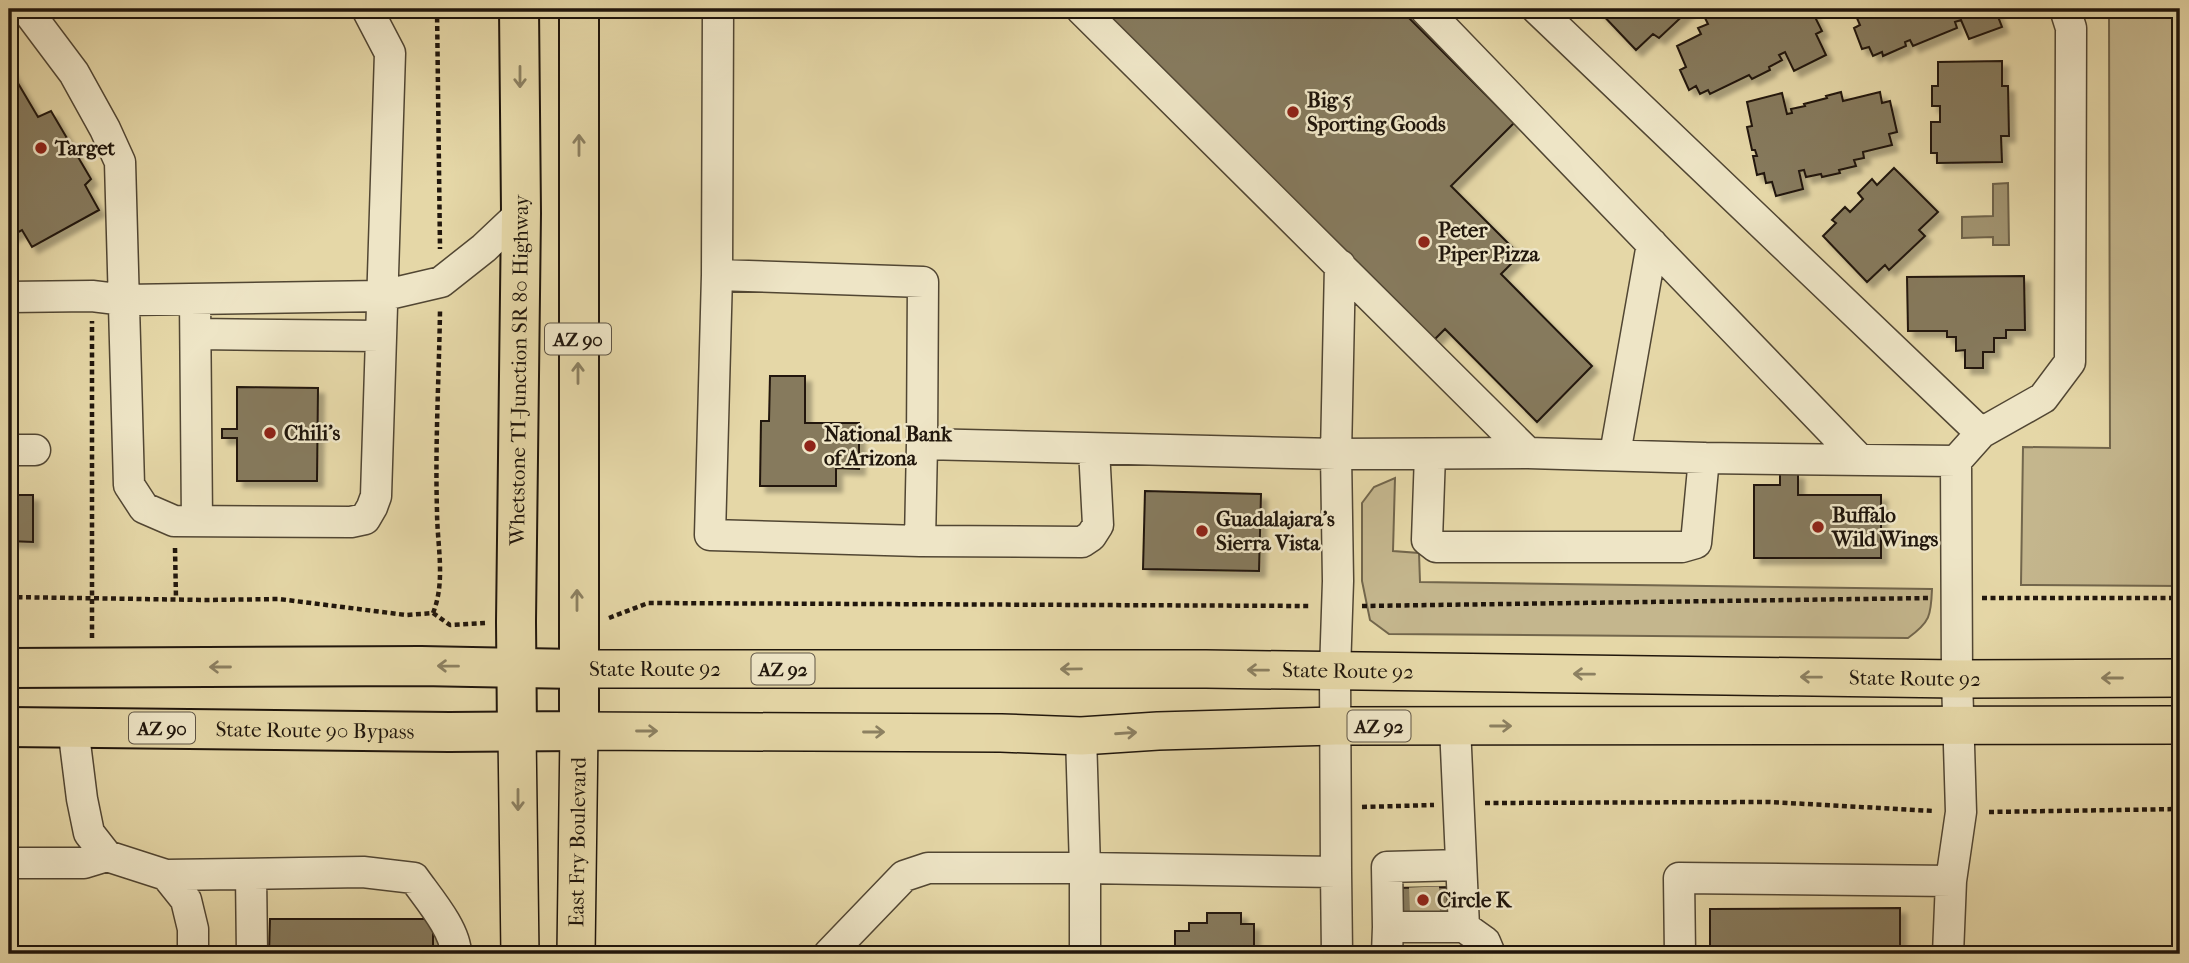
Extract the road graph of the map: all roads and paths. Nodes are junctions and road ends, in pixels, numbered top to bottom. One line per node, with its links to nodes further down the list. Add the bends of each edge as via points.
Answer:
1 (26, 9): 18 (lane, via 74,73 120,162)
2 (367, 9): 15 (lane, via 390,53)
3 (519, 9): 10 (highway, Whetstone TI-Junction SR 80 Highway / AZ 90, one-way to 10)
4 (579, 9): 41 (highway, AZ 90, one-way to 4)
5 (718, 9): 13 (lane)
6 (1081, 9): 12 (lane)
7 (1425, 9): 11 (lane)
8 (1537, 9): 21 (lane)
9 (2066, 9): 21 (lane, via 2070,28 2070,362 2043,398)
10 (521, 213): 15 (lane, via 441,282); 40 (highway, Whetstone TI-Junction SR 80 Highway / AZ 90)
11 (1652, 244): 27 (lane); 29 (lane)
12 (1340, 265): 24 (lane); 25 (lane)
13 (717, 275): 22 (lane, via 923,282); 32 (lane, via 710,535)
14 (92, 296): 16 (lane); 18 (lane); 38 (path)
15 (382, 296): 17 (lane); 20 (lane)
16 (9, 298)
17 (195, 299): 18 (lane); 19 (lane)
18 (125, 300): 31 (lane, via 129,485 144,508)
19 (195, 334): 20 (lane); 31 (lane)
20 (380, 337): 31 (lane, via 376,496 365,519)
21 (1981, 433): 30 (lane)
22 (922, 444): 23 (lane); 32 (lane)
23 (1094, 449): 25 (lane); 32 (lane, via 1098,525 1082,542)
24 (1528, 453): 26 (lane); 27 (lane)
25 (1336, 454): 26 (lane); 37 (lane)
26 (1430, 454): 28 (lane, via 1427,540 1436,547 1682,547 1696,543)
27 (1615, 454): 28 (lane)
28 (1704, 458): 29 (lane)
29 (1859, 459): 30 (lane)
30 (1956, 461): 33 (lane)
31 (186, 521): 35 (path)
32 (920, 541)
33 (1957, 597): 34 (path); 37 (path); 43 (lane)
34 (2180, 598)
35 (176, 599)
36 (648, 603): 37 (path)
37 (1338, 606): 42 (lane)
38 (92, 667): 39 (highway); 40 (highway, one-way to 38)
39 (9, 668)
40 (516, 668): 41 (highway, State Route 92 / AZ 92); 52 (highway, Whetstone TI-Junction SR 80 Highway / AZ 90)
41 (578, 669): 42 (main road, State Route 92 / AZ 92, one-way to 41); 51 (highway, AZ 90)
42 (1335, 671): 43 (main road, State Route 92 / AZ 92, one-way to 42); 47 (lane)
43 (1957, 678): 44 (main road, State Route 92 / AZ 92, one-way to 43); 45 (lane)
44 (2180, 678)
45 (1958, 725): 46 (main road, AZ 92); 48 (main road, AZ 92, one-way to 45); 57 (lane)
46 (2180, 725)
47 (1335, 726): 48 (main road, AZ 92); 53 (main road, AZ 92, one-way to 47); 55 (lane)
48 (1455, 726): 54 (lane)
49 (9, 727): 50 (highway, State Route 90 Bypass / AZ 90)
50 (73, 727): 52 (highway, State Route 90 Bypass / AZ 90); 58 (lane, via 89,833)
51 (579, 730): 52 (highway, State Route 90 Bypass / AZ 90); 53 (main road, AZ 92, one-way to 53); 73 (main road, East Fry Boulevard)
52 (517, 732): 72 (main road, one-way to 72)
53 (1081, 736): 61 (lane)
54 (1458, 804): 55 (path); 57 (path, via 1770,802); 60 (lane)
55 (1335, 808): 62 (lane)
56 (2180, 809): 57 (path)
57 (1961, 812): 65 (lane)
58 (107, 856): 59 (lane, via 84,863); 64 (lane)
59 (9, 863)
60 (1461, 865): 66 (lane); 67 (lane)
61 (1085, 868): 62 (lane); 74 (lane, via 928,868 904,876); 75 (lane)
62 (1336, 872): 76 (lane)
63 (251, 874): 64 (lane); 70 (lane); 71 (lane, via 363,872 414,878 443,919)
64 (166, 875): 69 (lane, via 186,900)
65 (1951, 881): 78 (lane, via 1679,878); 79 (lane)
66 (1424, 898): 67 (lane); 68 (lane); 68 (lane, via 1387,867)
67 (1464, 927): 77 (lane, via 1485,942)
68 (1387, 940)
69 (193, 954)
70 (252, 954)
71 (456, 954)
72 (520, 954)
73 (576, 954)
74 (829, 954)
75 (1085, 954)
76 (1337, 954)
77 (1490, 954)
78 (1680, 954)
79 (1948, 954)

